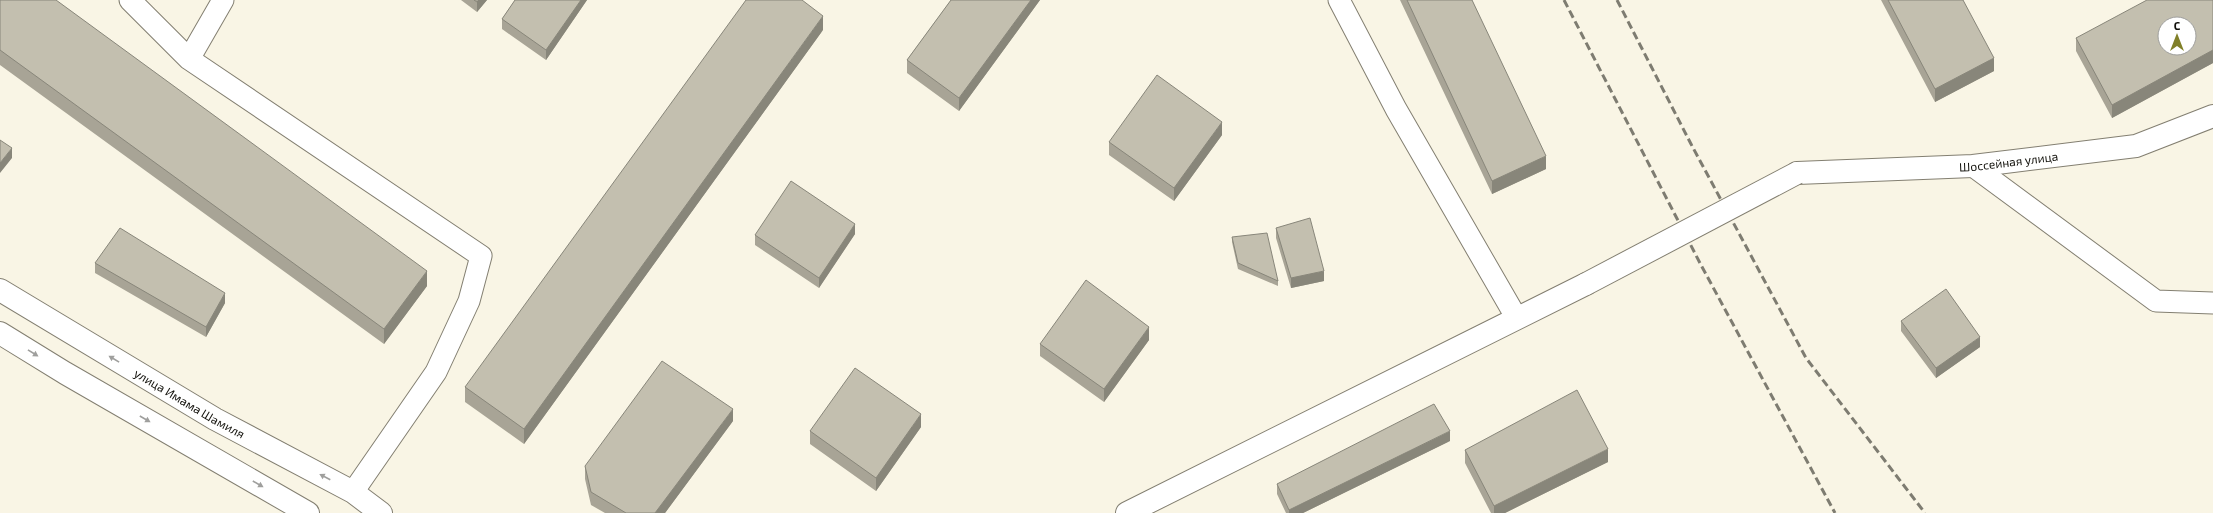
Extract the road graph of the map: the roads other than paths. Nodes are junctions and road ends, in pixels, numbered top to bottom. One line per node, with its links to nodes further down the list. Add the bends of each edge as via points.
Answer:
1 (130, 0): 4 (lane)
2 (223, 0): 4 (lane)
3 (1339, 0): 9 (lane, via 1396,110)
4 (188, 58): 11 (lane, via 481,256 469,302 436,372)
5 (2213, 116): 6 (street, Шоссейная улица, via 2136,146)
6 (1973, 166): 8 (lane, via 2156,302); 9 (street, Шоссейная улица, bridge, via 1797,173 1586,284)
7 (0, 290): 11 (street, улица Имама Шамиля, one-way to 7, via 215,419)
8 (2213, 303)
9 (1516, 317): 14 (street)
10 (0, 333): 12 (street, one-way to 12)
11 (353, 492): 13 (street, улица Имама Шамиля)
12 (308, 513)
13 (381, 513)
14 (1127, 513)

